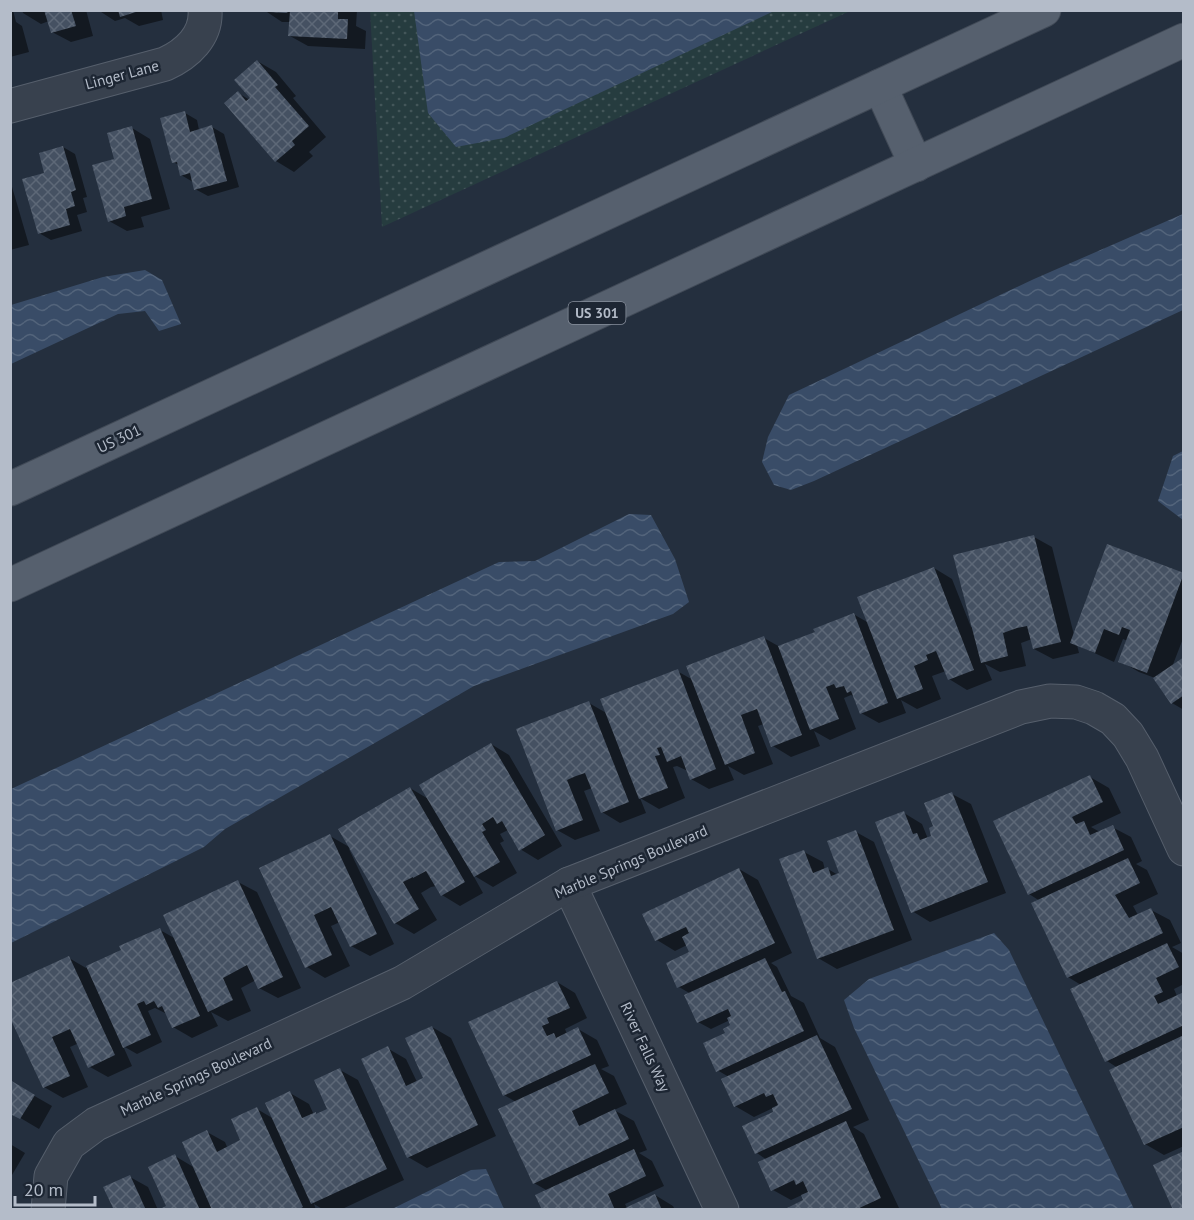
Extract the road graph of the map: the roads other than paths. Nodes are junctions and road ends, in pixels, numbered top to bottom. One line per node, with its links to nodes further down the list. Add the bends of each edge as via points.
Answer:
1 (205, 10): 5 (street, Linger Lane, via 203,29 179,58)
2 (1044, 10): 4 (main road, US 301 / US 301)
3 (1184, 40): 6 (main road, US 301)
4 (880, 87): 6 (main road); 7 (main road, US 301 / US 301)
5 (10, 106)
6 (916, 165): 8 (main road, US 301)
7 (10, 489)
8 (10, 585)
9 (1184, 849): 10 (street, Marble Springs Boulevard, via 1142,758 1113,718 1076,702 1050,701 1021,707)
10 (569, 884): 11 (street, Marble Springs Boulevard, via 402,983 96,1124 64,1152 51,1176); 12 (street, River Falls Way)
11 (48, 1209)
12 (722, 1209)

